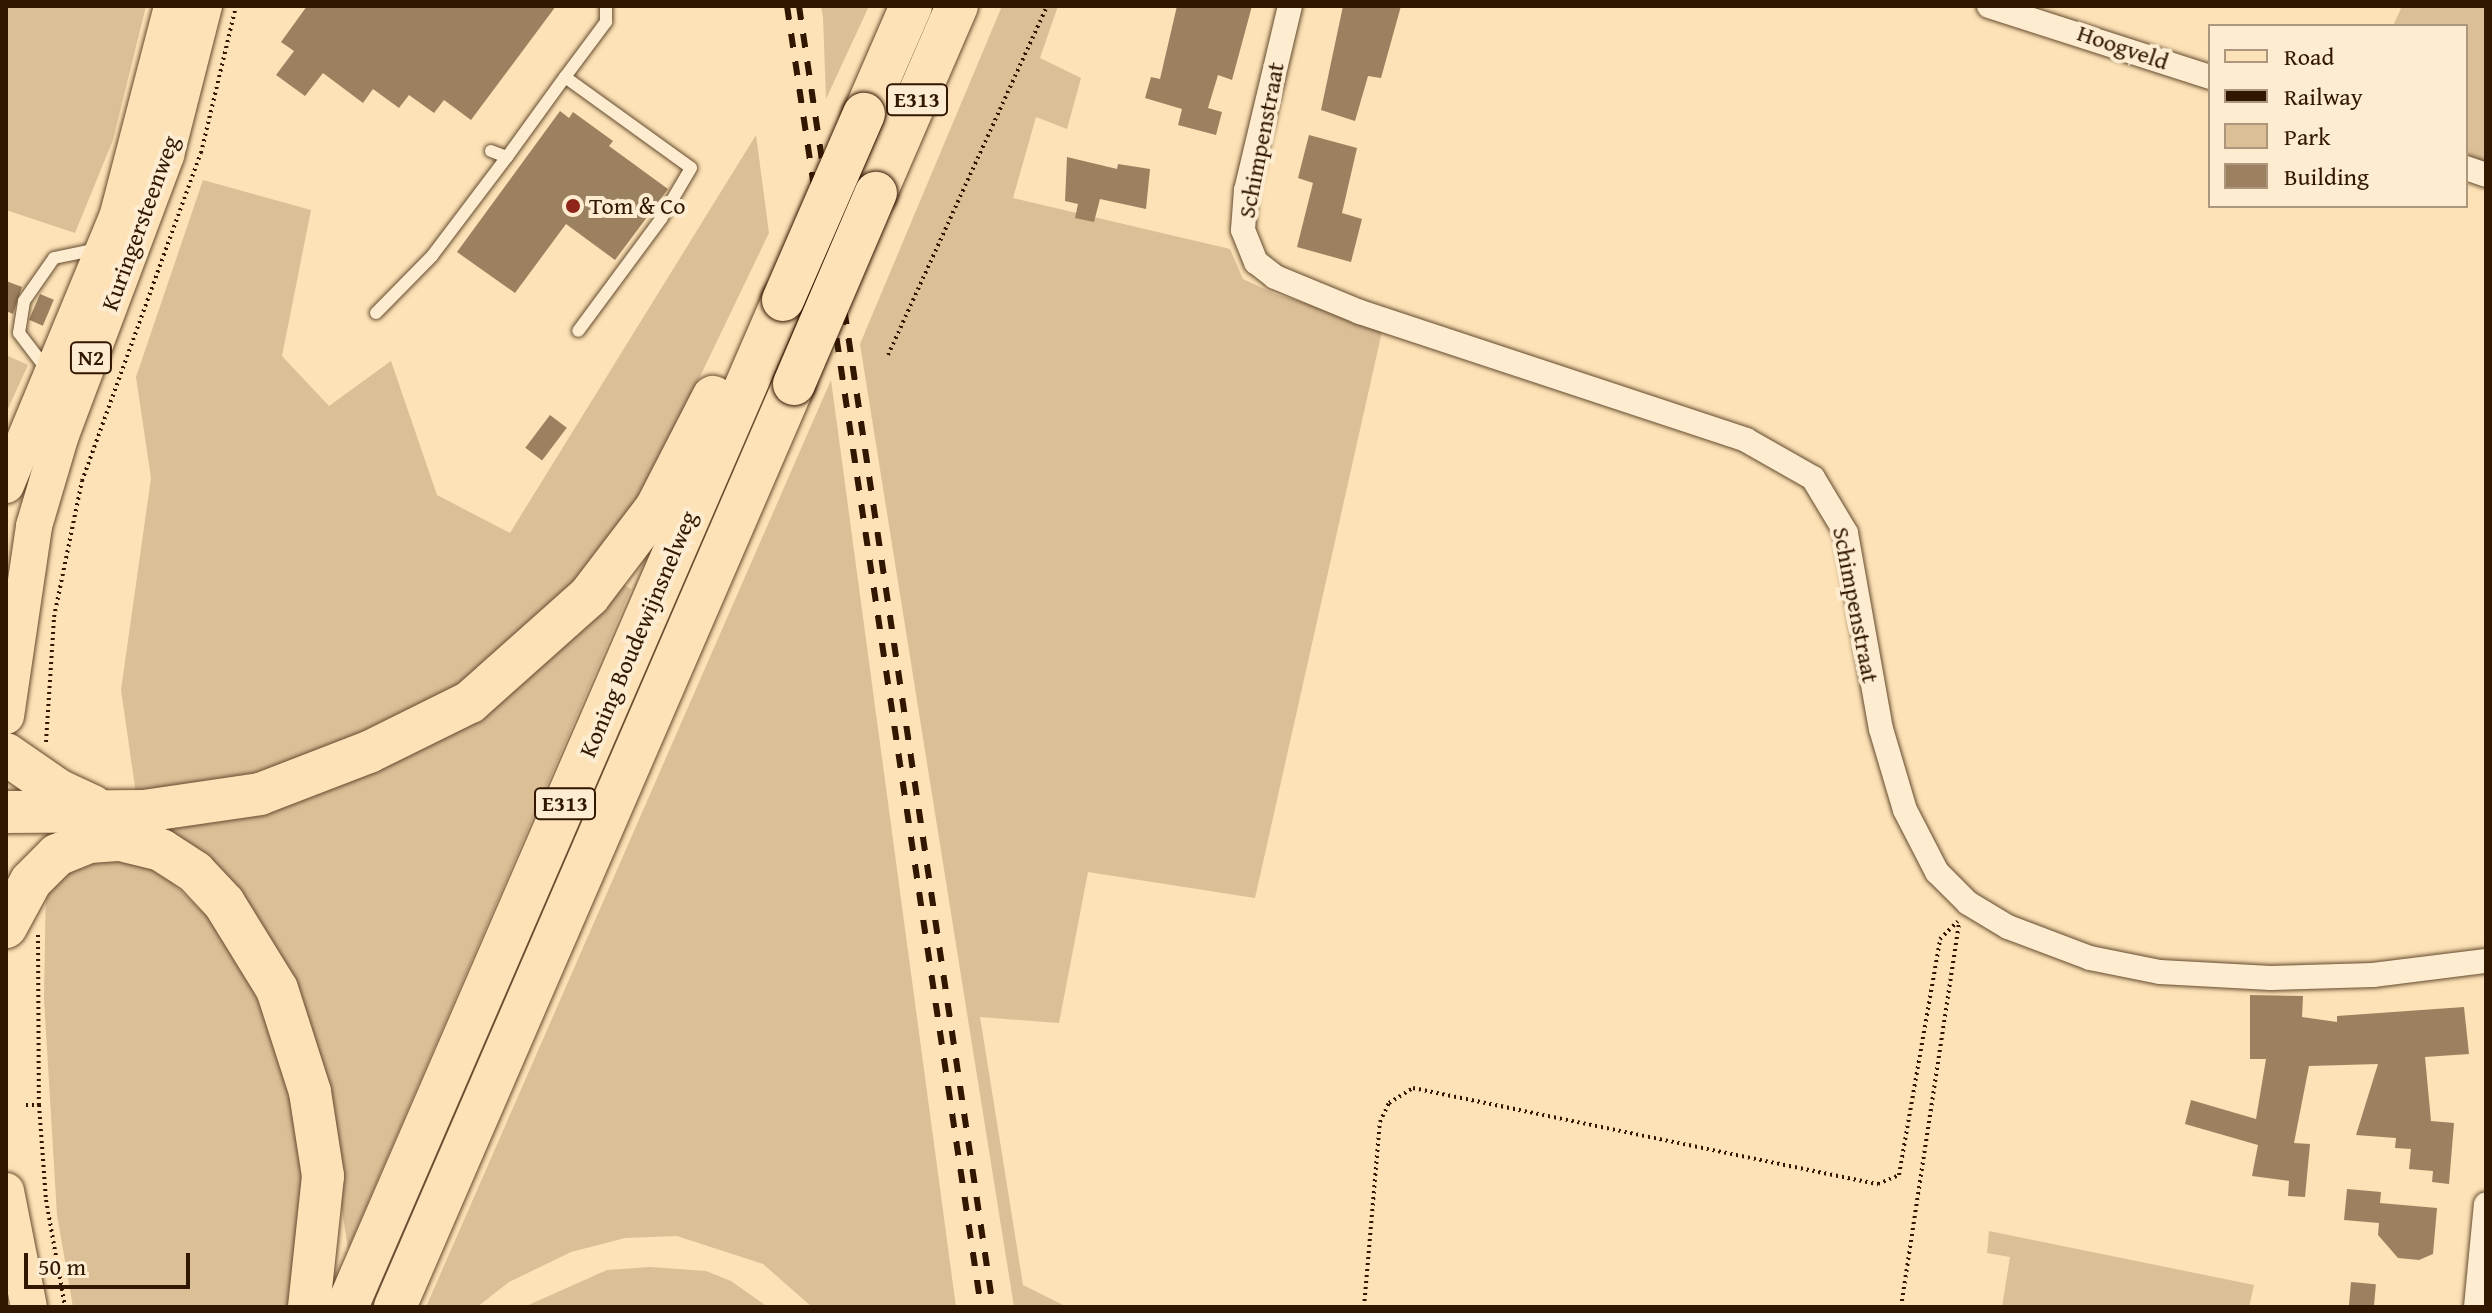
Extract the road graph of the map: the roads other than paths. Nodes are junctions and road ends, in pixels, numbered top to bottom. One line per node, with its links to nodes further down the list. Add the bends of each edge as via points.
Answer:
1 (172, 6): 12 (main road, Kuringersteenweg / N2, via 146,123)
2 (204, 6): 18 (main road, Kuringersteenweg / N2, via 166,155 61,435 34,526)
3 (606, 6): 9 (lane, via 606,22)
4 (911, 6): 13 (highway, Koning Boudewijnsnelweg / E313, bridge)
5 (957, 6): 29 (highway, Koning Boudewijnsnelweg / E313, bridge)
6 (1290, 6): 23 (street, Schimpenstraat, via 1246,190 1243,230 1256,262 1275,277 1360,312 1746,440 1813,478 1846,533 1881,729 1905,810 1964,911 2090,958 2160,972 2285,978 2373,975)
7 (1989, 6): 8 (street, Hoogveld)
8 (2208, 76)
9 (565, 77): 11 (lane); 15 (lane, via 691,168 661,219)
10 (491, 151): 11 (lane)
11 (507, 157): 14 (lane, via 432,256)
12 (104, 247): 16 (main road, Kuringersteenweg / N2); 16 (lane, via 54,258 24,301 19,333)
13 (783, 300): 20 (highway, via 747,330 656,508 589,596 470,702 369,752 260,794 144,811); 28 (highway, Koning Boudewijnsnelweg / E313)
14 (376, 313)
15 (578, 331)
16 (52, 375): 17 (main road, Kuringersteenweg / N2)
17 (6, 485)
18 (6, 716)
19 (26, 749): 20 (highway, via 58,790)
20 (101, 810): 21 (highway)
21 (6, 812)
22 (22, 930): 27 (highway, via 31,881 57,855 89,842 121,840 161,850 195,872 224,903 277,989 310,1092 323,1176)
23 (2486, 961)
24 (6, 1191): 26 (main road)
25 (2486, 1204): 30 (street)
26 (29, 1307)
27 (309, 1307)
28 (347, 1307)
29 (395, 1307)
30 (2476, 1307)

